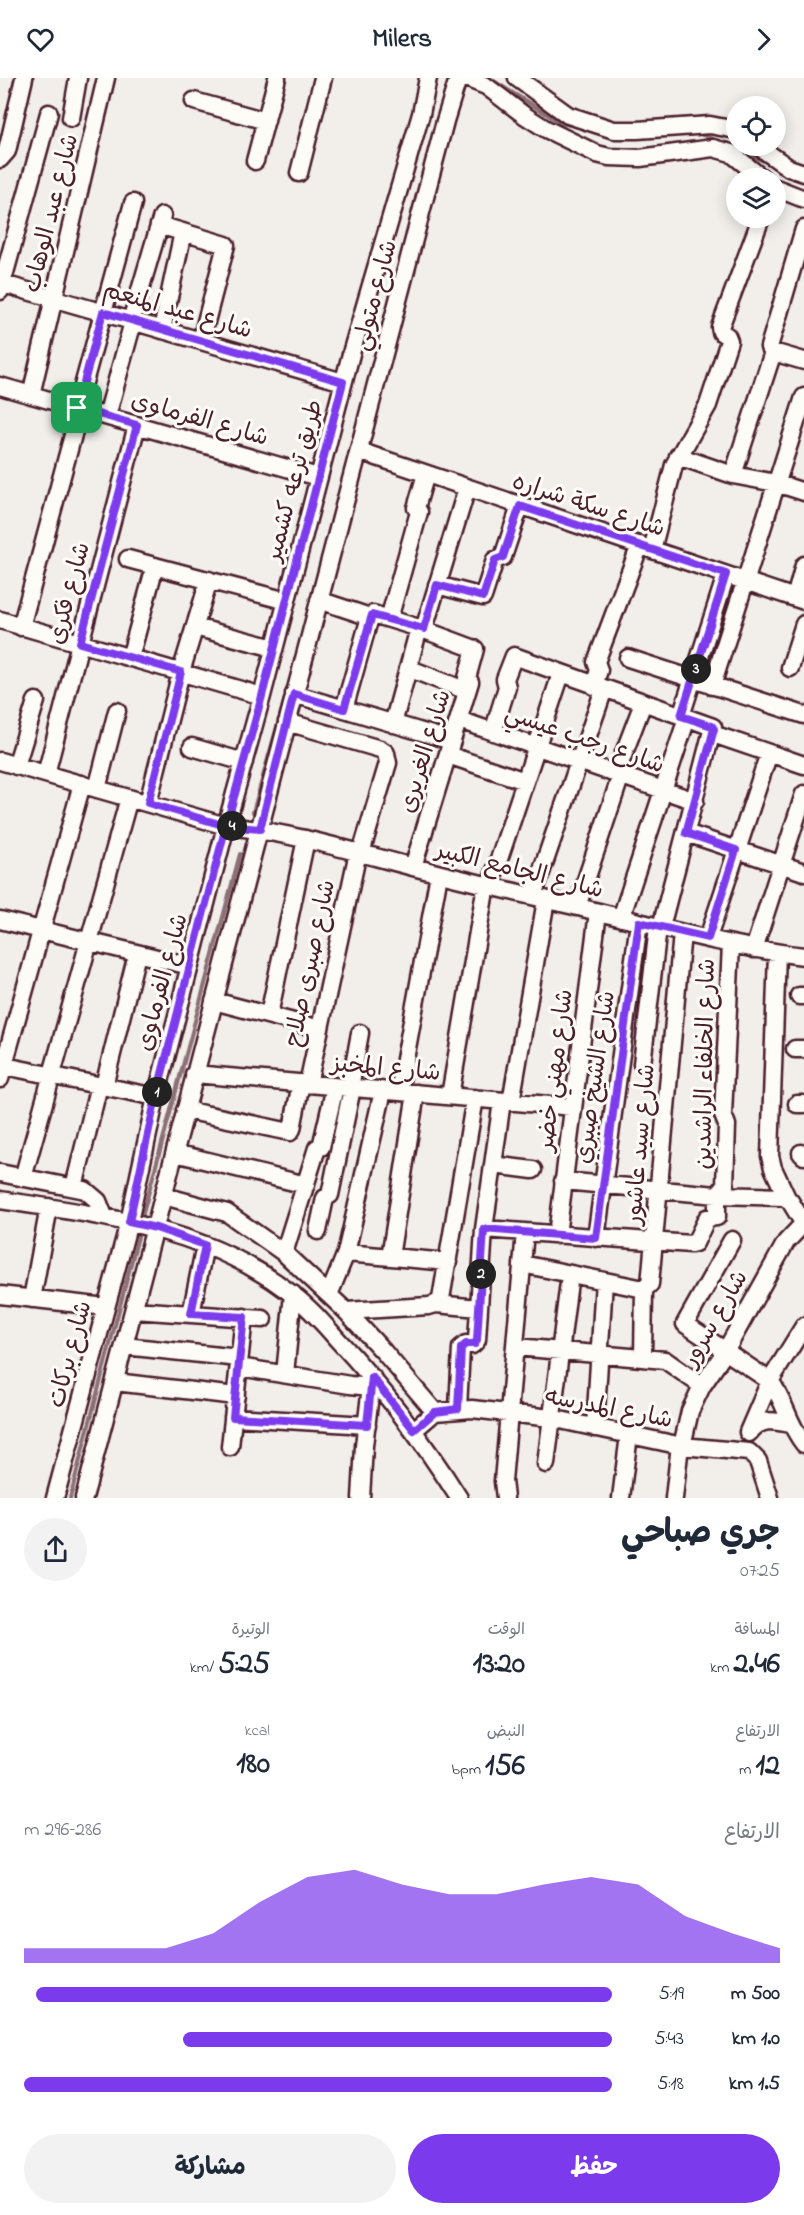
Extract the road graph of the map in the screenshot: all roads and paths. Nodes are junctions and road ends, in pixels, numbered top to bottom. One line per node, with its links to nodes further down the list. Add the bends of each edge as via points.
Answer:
1 (24, 78): 17 (street, via 7,151)
2 (78, 78): 12 (street)
3 (106, 78): 29 (street, شارع عبد الوهاب)
4 (277, 78): 13 (street)
5 (323, 78): 20 (street)
6 (428, 78): 11 (street, طريق ترعه كشمير)
7 (465, 78): 14 (street, شارع متولي, via 457,82); 19 (street, via 486,86 546,129 597,154 640,158 714,148 730,153)
8 (517, 78): 15 (street, via 568,115 614,130 710,124)
9 (194, 101): 13 (street)
10 (49, 113): 28 (street)
11 (421, 114): 14 (street); 36 (street, طريق ترعه كشمير)
12 (71, 117)
13 (266, 121): 18 (street)
14 (445, 121): 43 (street, شارع متولي)
15 (726, 128)
16 (772, 156): 21 (street)
17 (0, 159)
18 (255, 161)
19 (749, 168)
20 (299, 173)
21 (804, 173)
22 (786, 192): 23 (street)
23 (804, 199)
24 (133, 203): 30 (street)
25 (757, 228): 44 (street, via 720,327 729,341 713,392)
26 (804, 229): 34 (street, via 769,345)
27 (183, 232): 31 (street, via 160,221); 32 (street); 33 (street, via 226,245)
28 (1, 286): 29 (street, شارع عبد المنعم)
29 (53, 298): 30 (street, شارع عبد المنعم); 38 (street, شارع عبد الوهاب)
30 (103, 312): 31 (street, شارع عبد المنعم); 40 (street)
31 (132, 321): 32 (street, شارع عبد المنعم); 41 (street)
32 (162, 330): 33 (street, شارع عبد المنعم)
33 (201, 341): 36 (street, شارع عبد المنعم)
34 (773, 351): 35 (street); 46 (street)
35 (804, 361)
36 (343, 382): 47 (street, طريق ترعه كشمير)
37 (0, 386): 38 (street, شارع الفرماوى)
38 (31, 395): 40 (street, شارع الفرماوى)
39 (804, 397): 48 (street)
40 (78, 408): 41 (street, شارع الفرماوى); 67 (street)
41 (107, 416): 42 (street, شارع الفرماوى)
42 (137, 425): 47 (street, شارع الفرماوى); 70 (street, شارع فكرى)
43 (358, 451): 45 (street, شارع سكة شراره); 61 (street, شارع متولي)
44 (678, 456): 46 (street); 52 (street)
45 (426, 474): 49 (street, شارع سكة شراره); 64 (street)
46 (733, 475): 48 (street)
47 (318, 477): 62 (street, طريق ترعه كشمير)
48 (776, 483): 50 (street); 58 (street)
49 (467, 488): 51 (street, شارع سكة شراره); 59 (street)
50 (804, 492)
51 (520, 506): 52 (street, شارع سكة شراره); 59 (street, via 503,557 495,560 483,597)
52 (646, 548): 56 (street, شارع سكة شراره); 80 (street, via 596,662)
53 (128, 559): 55 (street)
54 (804, 564): 60 (street)
55 (155, 566): 57 (street); 72 (street)
56 (726, 574): 58 (street, شارع سكة شراره); 78 (street)
57 (209, 580): 62 (street); 68 (street)
58 (746, 581): 60 (street, شارع سكة شراره); 79 (street)
59 (437, 585): 69 (street)
60 (799, 599)
61 (319, 600): 63 (street); 82 (street, شارع متولي)
62 (287, 601): 71 (street, طريق ترعه كشمير)
63 (370, 617): 64 (street, via 372,614); 86 (street)
64 (389, 619): 69 (street)
65 (0, 620): 67 (street)
66 (804, 624): 75 (street)
67 (21, 627): 70 (street)
68 (195, 627): 71 (street); 76 (street)
69 (421, 628): 74 (street); 81 (street, شارع الغريرى, via 475,650)
70 (80, 643): 72 (street); 103 (street, شارع فكرى)
71 (274, 648): 83 (street, طريق ترعه كشمير)
72 (130, 657): 76 (street)
73 (628, 658): 78 (street)
74 (408, 668): 81 (street); 92 (street)
75 (790, 668)
76 (181, 672): 83 (street); 111 (street)
77 (561, 674): 80 (street); 93 (street, via 514,656); 96 (street)
78 (693, 679): 79 (street); 89 (street)
79 (712, 686): 88 (street)
80 (599, 688): 85 (street); 99 (street)
81 (467, 691): 90 (street, شارع الغريرى)
82 (294, 694): 86 (street); 91 (street, شارع متولي)
83 (262, 696): 101 (street, طريق ترعه كشمير)
84 (36, 701): 100 (street)
85 (643, 703): 89 (street); 104 (street)
86 (344, 709): 92 (street)
87 (117, 711): 106 (street)
88 (804, 715)
89 (684, 717): 94 (street, via 712,726); 107 (street)
90 (459, 720): 93 (street, شارع رجب عيسي); 97 (street, شارع الغريرى)
91 (287, 722): 113 (street, شارع متولي); 117 (street, شارع صبرى صلاح, via 380,749 388,756)
92 (393, 724): 97 (street)
93 (494, 732): 96 (street, شارع رجب عيسي)
94 (713, 734): 98 (street); 110 (street)
95 (192, 747): 101 (street)
96 (537, 747): 99 (street, شارع رجب عيسي); 105 (street)
97 (450, 748): 105 (street); 119 (street, شارع الغريرى)
98 (769, 753): 102 (street); 116 (street)
99 (579, 761): 104 (street, شارع رجب عيسي); 123 (street)
100 (4, 762): 103 (street, شارع الجامع الكبير)
101 (244, 762): 112 (street, طريق ترعه كشمير)
102 (804, 765)
103 (46, 774): 106 (street, شارع الجامع الكبير)
104 (619, 775): 107 (street, شارع رجب عيسي); 124 (street)
105 (525, 782): 122 (street)
106 (89, 787): 109 (street, شارع الجامع الكبير); 130 (street)
107 (662, 790): 110 (street, شارع رجب عيسي); 126 (street)
108 (804, 794): 118 (street)
109 (129, 798): 111 (street, شارع الجامع الكبير); 133 (street)
110 (695, 801): 114 (street)
111 (148, 803): 112 (street, شارع الجامع الكبير)
112 (226, 826): 113 (street, شارع الجامع الكبير); 139 (street, شارع الفرماوى)
113 (260, 829): 115 (street, شارع الجامع الكبير); 140 (street, شارع متولي)
114 (686, 833): 116 (street); 129 (street)
115 (306, 839): 117 (street, شارع الجامع الكبير); 141 (street)
116 (736, 850): 118 (street); 132 (street)
117 (359, 853): 119 (street, شارع الجامع الكبير); 142 (street, شارع صبرى صلاح)
118 (781, 864): 120 (street); 135 (street)
119 (413, 867): 121 (street, شارع الجامع الكبير)
120 (804, 872)
121 (440, 874): 122 (street, شارع الجامع الكبير); 151 (street)
122 (488, 885): 123 (street, شارع الجامع الكبير); 153 (street)
123 (540, 898): 124 (street, شارع الجامع الكبير); 156 (street)
124 (577, 907): 125 (street, شارع الجامع الكبير)
125 (598, 912): 126 (street, شارع الجامع الكبير); 157 (street, شارع مهني خضر)
126 (621, 918): 128 (street, شارع الجامع الكبير)
127 (0, 920): 130 (street)
128 (639, 922): 129 (street, شارع الجامع الكبير); 166 (street, شارع الشيخ صبري)
129 (660, 927): 131 (street, شارع الجامع الكبير); 144 (street)
130 (40, 930): 133 (street); 145 (street)
131 (682, 933): 132 (street, شارع الجامع الكبير); 168 (street, شارع سيد عاشور)
132 (708, 938): 134 (street, شارع الجامع الكبير)
133 (87, 941): 137 (street); 147 (street)
134 (731, 944): 135 (street, شارع الجامع الكبير); 169 (street, شارع الخلفاء الراشدين, via 723,1115 727,1125 725,1186)
135 (754, 949): 136 (street, شارع الجامع الكبير)
136 (777, 952): 138 (street, شارع الجامع الكبير); 171 (street, via 770,1156)
137 (137, 954): 139 (street); 149 (street)
138 (804, 956)
139 (190, 966): 154 (street, شارع الفرماوى)
140 (214, 1001): 141 (street); 146 (street, شارع متولي)
141 (269, 1016): 142 (street)
142 (320, 1029): 148 (street, شارع صبرى صلاح)
143 (360, 1033): 150 (street)
144 (642, 1064)
145 (1, 1070): 147 (street)
146 (194, 1074): 148 (street, شارع المخبز); 158 (street, شارع متولي)
147 (51, 1076): 149 (street); 163 (street)
148 (304, 1084): 150 (street, شارع المخبز); 158 (street, شارع صبرى صلاح, via 290,1132)
149 (101, 1086): 154 (street); 167 (street)
150 (346, 1087): 151 (street, شارع المخبز); 165 (street, via 321,1147 317,1148); 179 (street, via 330,1195 325,1198)
151 (391, 1091): 152 (street, شارع المخبز); 187 (street)
152 (416, 1093): 153 (street, شارع المخبز); 188 (street)
153 (450, 1096): 155 (street, شارع المخبز)
154 (156, 1097): 175 (street, شارع الفرماوى)
155 (475, 1098): 156 (street, شارع المخبز); 189 (street)
156 (506, 1101): 157 (street, شارع المخبز); 160 (street)
157 (573, 1107): 164 (street, شارع مهني خضر)
158 (185, 1110): 159 (street, شارع متولي)
159 (175, 1153): 165 (street); 170 (street, شارع متولي)
160 (493, 1165): 161 (street); 178 (street)
161 (533, 1170)
162 (0, 1173): 163 (street)
163 (23, 1178): 167 (street)
164 (563, 1181): 166 (street); 181 (street, شارع مهني خضر)
165 (306, 1185): 186 (street)
166 (603, 1185): 168 (street); 182 (street, شارع الشيخ صبري)
167 (74, 1187): 174 (street, via 92,1195)
168 (659, 1190): 169 (street); 184 (street, شارع سيد عاشور)
169 (717, 1195): 171 (street); 184 (street, شارع الخلفاء الراشدين, via 716,1218 707,1218 693,1244)
170 (164, 1196): 177 (street, شارع متولي); 186 (street, via 227,1213)
171 (787, 1198): 176 (street)
172 (0, 1200): 173 (street)
173 (49, 1207): 174 (street); 197 (street)
174 (104, 1216): 175 (street)
175 (129, 1222): 177 (street); 199 (street, شارع بركات)
176 (804, 1223): 210 (street, شارع سرور, via 786,1242)
177 (156, 1228): 185 (street); 201 (street, شارع متولي)
178 (484, 1229): 180 (street); 200 (street)
179 (318, 1232)
180 (525, 1232): 181 (street); 190 (street)
181 (557, 1235): 182 (street)
182 (596, 1238): 184 (street)
183 (732, 1240): 210 (street, via 685,1324)
184 (654, 1242): 193 (street, شارع سيد عاشور, via 650,1284)
185 (205, 1245): 194 (street); 203 (street)
186 (284, 1253): 196 (street)
187 (346, 1253): 188 (street); 196 (street)
188 (390, 1257): 189 (street)
189 (448, 1262): 198 (street, via 442,1296)
190 (522, 1264): 191 (street); 208 (street)
191 (570, 1274): 192 (street); 209 (street)
192 (604, 1281): 193 (street); 211 (street)
193 (644, 1289): 212 (street, شارع سيد عاشور)
194 (293, 1294): 214 (street); 217 (street)
195 (0, 1295): 197 (street)
196 (329, 1295): 202 (street)
197 (32, 1299): 199 (street)
198 (436, 1304): 200 (street); 202 (street)
199 (106, 1307): 236 (street, شارع بركات)
200 (479, 1308): 220 (street, via 477,1340 461,1348)
201 (134, 1310): 203 (street); 207 (street, شارع متولي)
202 (346, 1311): 221 (street)
203 (191, 1314): 204 (street)
204 (244, 1317): 205 (street); 213 (street)
205 (263, 1318)
206 (804, 1326): 215 (street)
207 (124, 1346): 213 (street); 216 (street, شارع متولي)
208 (516, 1347): 209 (street); 222 (street)
209 (560, 1350): 211 (street); 224 (street)
210 (724, 1352): 215 (street); 218 (street, شارع سرور)
211 (600, 1354): 212 (street); 227 (street)
212 (644, 1357): 218 (street, via 665,1360)
213 (239, 1362): 214 (street); 219 (street)
214 (285, 1374): 217 (street, via 350,1385)
215 (770, 1381): 225 (street); 229 (street)
216 (115, 1382): 219 (street); 237 (street, شارع متولي)
217 (372, 1382): 226 (street); 228 (street)
218 (702, 1386): 232 (street, شارع سرور, via 690,1411)
219 (236, 1396): 223 (street)
220 (458, 1409): 221 (street, شارع المدرسه); 222 (street, شارع المدرسه)
221 (435, 1412): 228 (street)
222 (510, 1413): 224 (street, شارع المدرسه); 240 (street)
223 (233, 1417): 226 (street); 233 (street)
224 (551, 1418): 227 (street, شارع المدرسه); 235 (street)
225 (795, 1422): 229 (street, via 764,1420); 231 (street)
226 (367, 1425): 238 (street)
227 (596, 1428): 230 (street, شارع المدرسه)
228 (414, 1430): 239 (street)
229 (748, 1432): 234 (street)
230 (629, 1435): 232 (street, شارع المدرسه); 241 (street)
231 (804, 1444)
232 (681, 1446): 234 (street, شارع المدرسه); 242 (street, شارع سرور)
233 (230, 1447)
234 (753, 1454): 243 (street)
235 (546, 1464)
236 (55, 1498)
237 (84, 1498)
238 (361, 1498)
239 (459, 1498)
240 (505, 1498)
241 (621, 1498)
242 (674, 1498)
243 (770, 1498)

